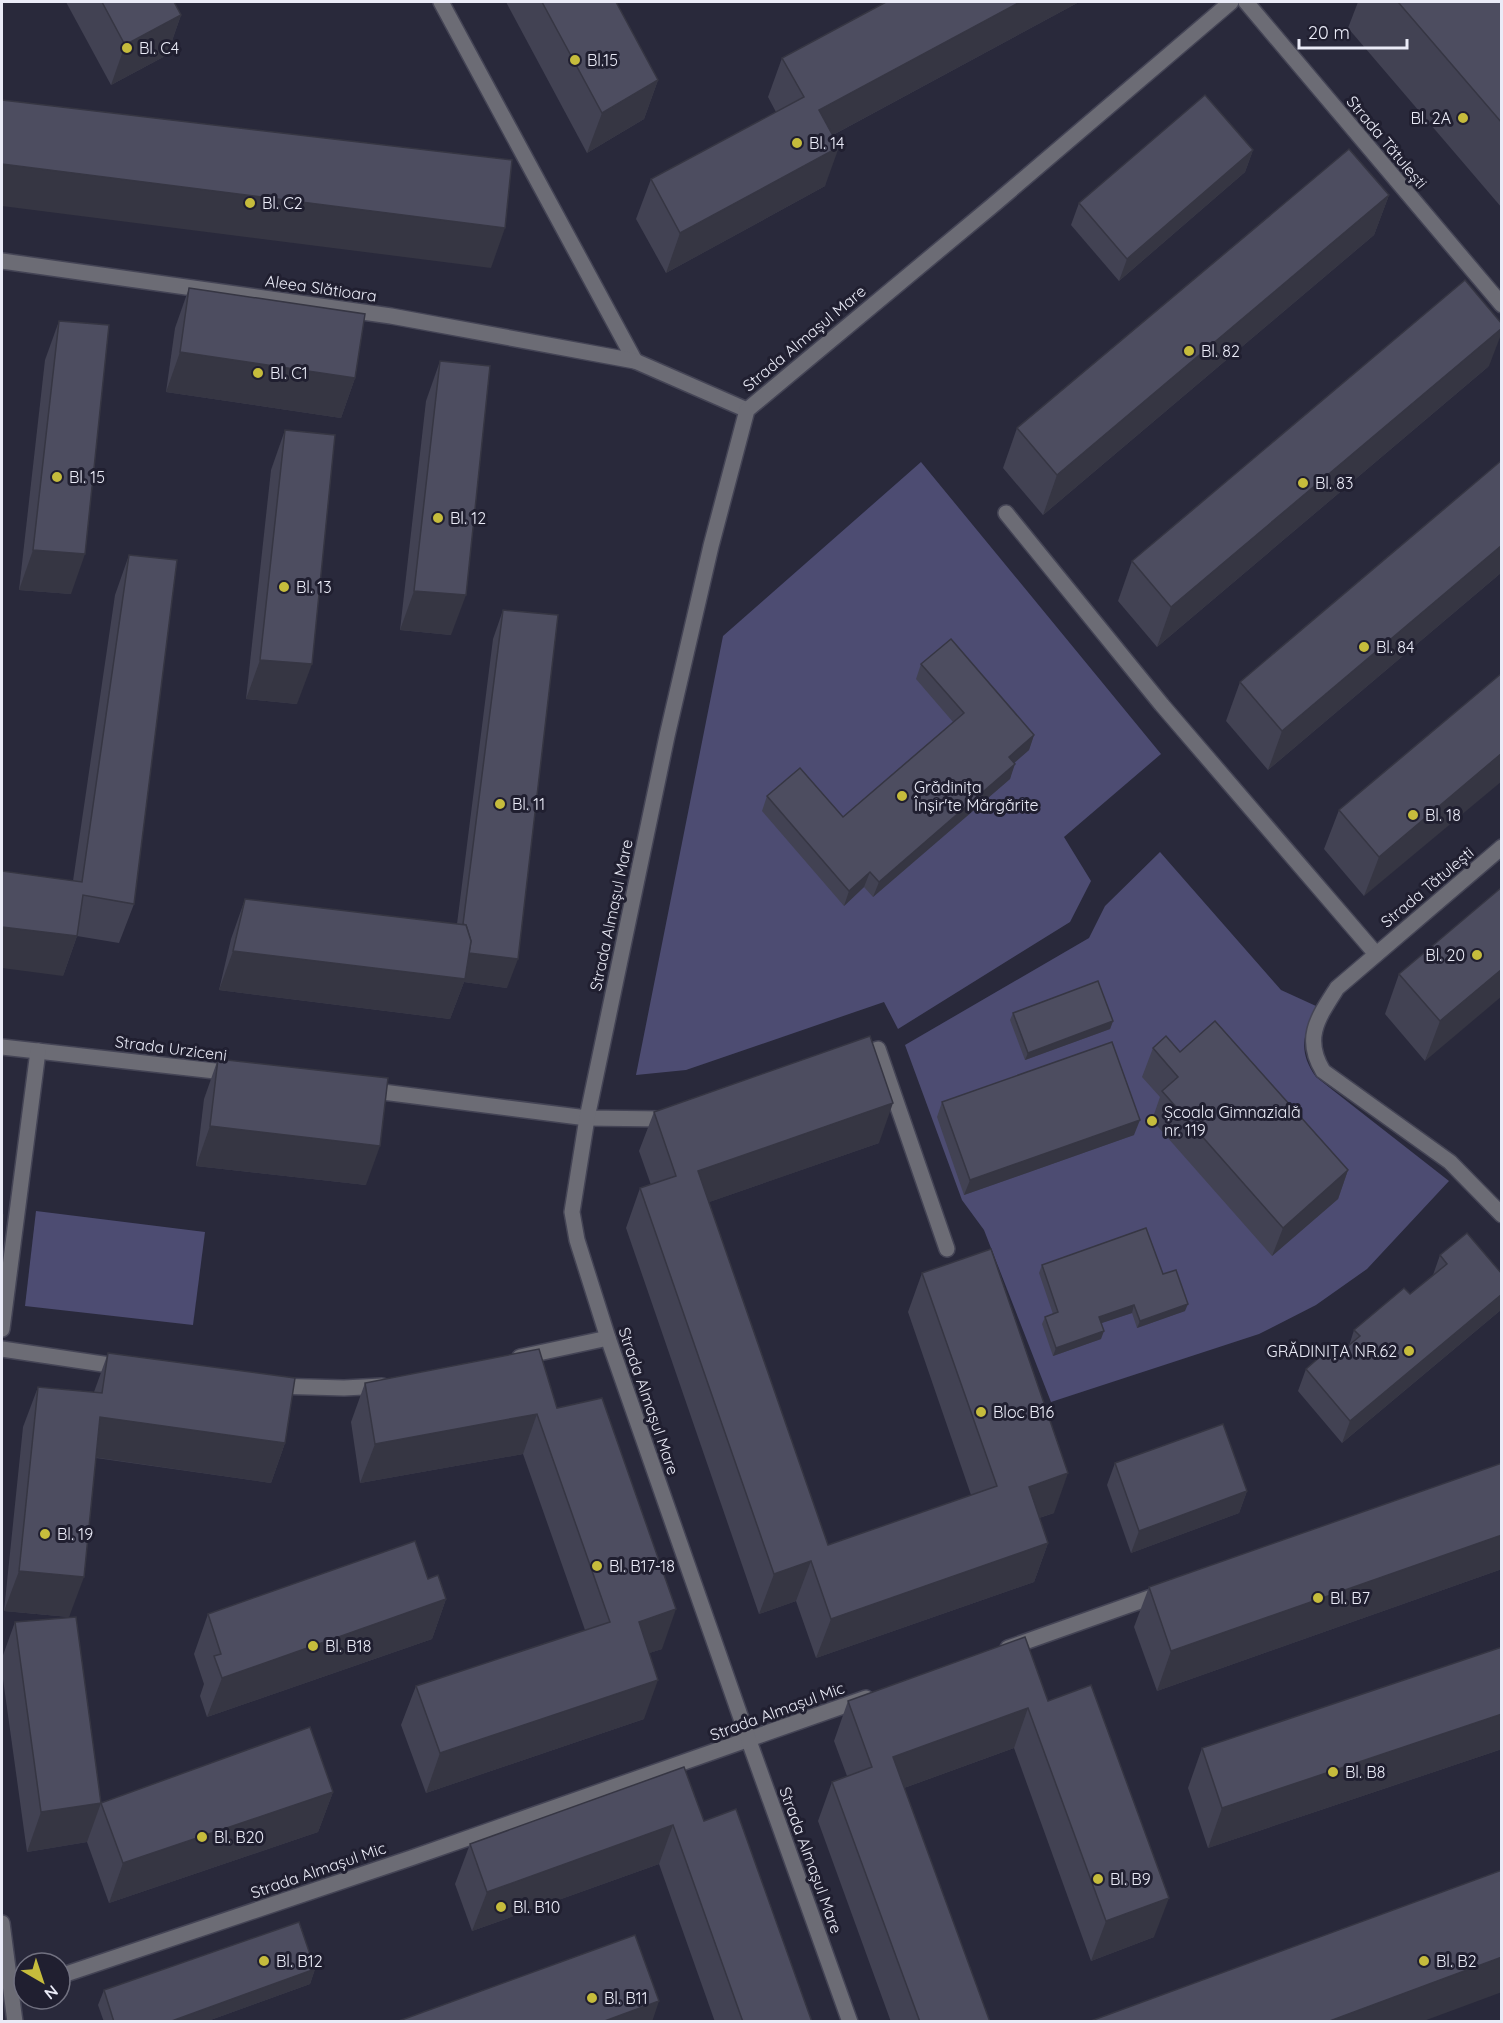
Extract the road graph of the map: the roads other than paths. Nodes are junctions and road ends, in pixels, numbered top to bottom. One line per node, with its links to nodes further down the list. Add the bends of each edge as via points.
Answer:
1 (441, 2): 6 (street)
2 (1231, 2): 7 (street, Strada Almașul Mare)
3 (1246, 2): 5 (street, Strada Tătulești)
4 (2, 261): 6 (street, Aleea Slătioara, via 391,316)
5 (1502, 305)
6 (635, 361): 7 (street, Aleea Slătioara)
7 (747, 410): 17 (street, Strada Almașul Mare, via 667,736)
8 (1006, 513): 10 (street, via 1162,705)
9 (1502, 847): 10 (street, Strada Tătulești)
10 (1376, 954): 18 (street, Strada Tătulești, via 1337,988 1325,1006 1312,1042 1314,1056 1323,1071 1450,1162)
11 (2, 1047): 12 (street, Strada Urziceni)
12 (38, 1051): 14 (street, Strada Urziceni); 20 (street)
13 (844, 1061): 19 (street, via 878,1049)
14 (246, 1075)
15 (352, 1088): 17 (street)
16 (681, 1115): 17 (street, via 663,1119)
17 (587, 1118): 21 (street, Strada Almașul Mare, via 575,1186 573,1226)
18 (1502, 1215)
19 (947, 1249)
20 (2, 1329)
21 (608, 1338): 23 (street); 30 (street, Strada Almașul Mare)
22 (2, 1349): 24 (street)
23 (502, 1361)
24 (141, 1369)
25 (402, 1383): 26 (street, via 344,1388)
26 (263, 1384)
27 (1182, 1586): 28 (street)
28 (992, 1653)
29 (882, 1693): 30 (street, Strada Almașul Mic)
30 (749, 1741): 32 (street, Strada Almașul Mic); 34 (street, Strada Almașul Mare)
31 (2, 1923): 33 (street)
32 (72, 1973)
33 (12, 1996)
34 (850, 2022)

